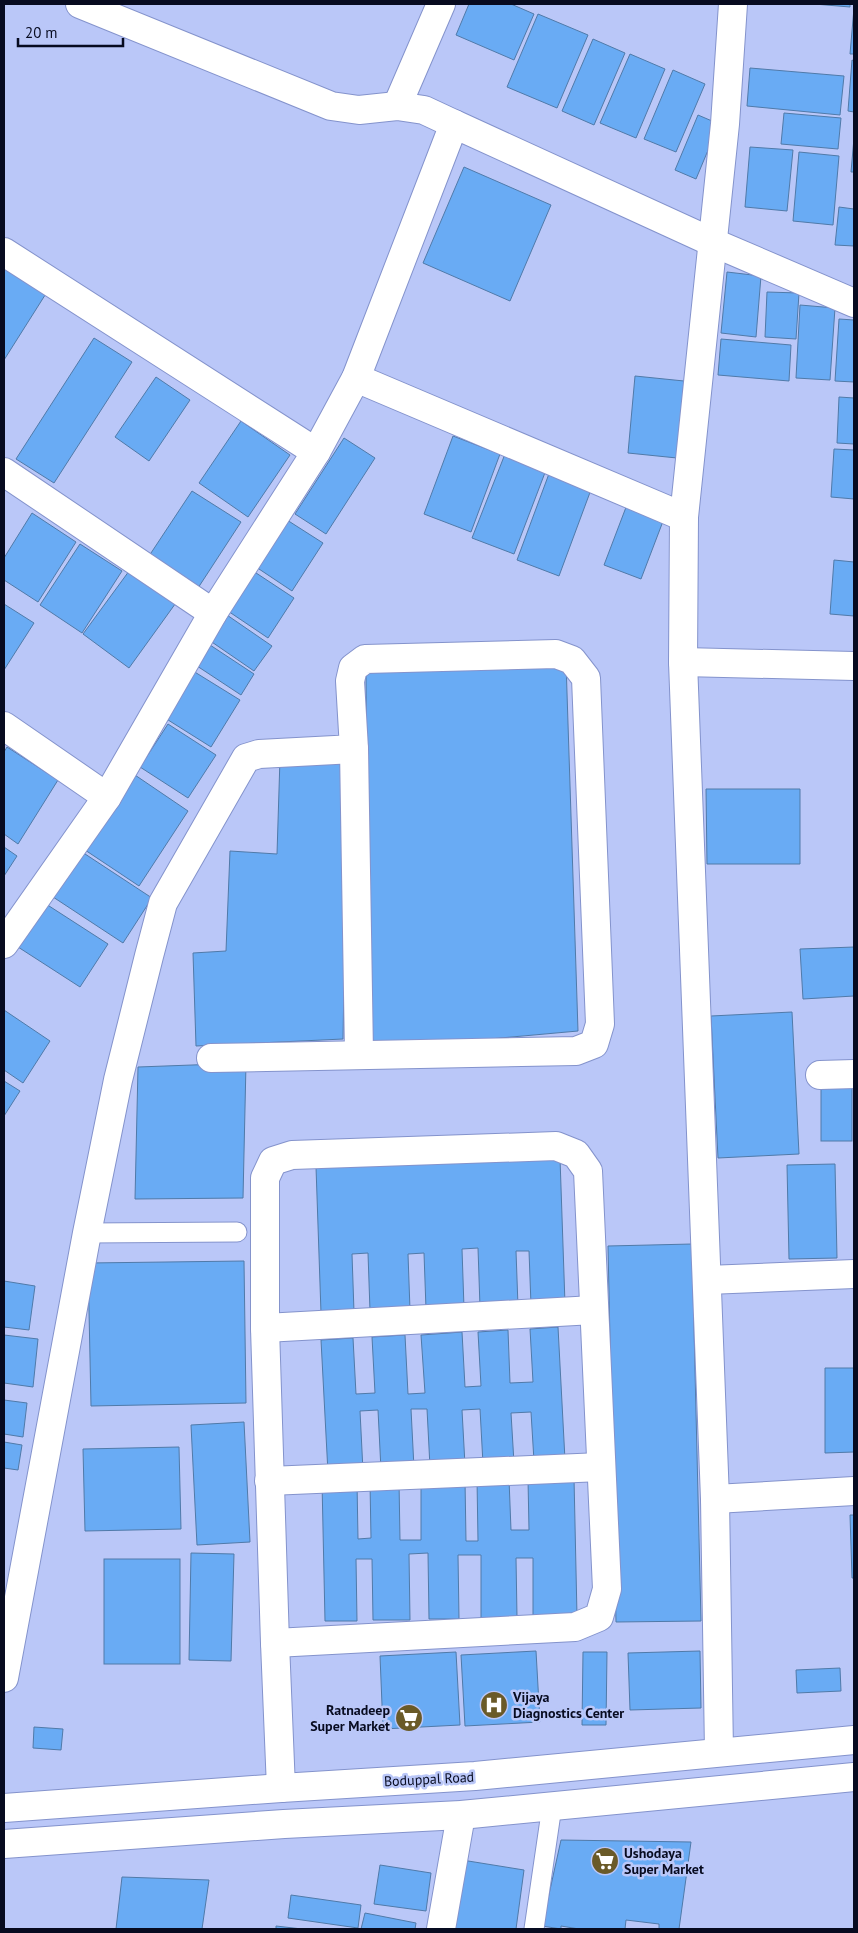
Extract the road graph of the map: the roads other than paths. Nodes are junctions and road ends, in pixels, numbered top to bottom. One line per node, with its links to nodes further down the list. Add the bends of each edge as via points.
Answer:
1 (80, 4): 4 (street, via 331,106 359,110)
2 (441, 4): 4 (street)
3 (734, 4): 6 (street)
4 (397, 106): 5 (street, via 424,110)
5 (454, 124): 6 (street); 9 (street)
6 (712, 242): 8 (street); 12 (street)
7 (4, 252): 10 (street)
8 (854, 303)
9 (356, 378): 10 (street); 12 (street)
10 (316, 452): 13 (street)
11 (4, 472): 13 (street)
12 (684, 517): 14 (street)
13 (212, 613): 18 (street)
14 (683, 662): 15 (street); 27 (street)
15 (854, 666)
16 (4, 726): 18 (street)
17 (354, 749): 20 (street); 20 (street, via 350,681 353,668 365,660 556,654 572,660 586,678 600,1024 594,1044 576,1051); 25 (street, via 259,754 246,758 163,903 118,1080)
18 (108, 797): 19 (street)
19 (4, 944)
20 (359, 1054): 21 (street)
21 (211, 1058)
22 (854, 1074): 23 (street)
23 (820, 1075)
24 (237, 1232): 25 (lane)
25 (87, 1233): 35 (street)
26 (854, 1274): 27 (street)
27 (707, 1280): 33 (street)
28 (594, 1310): 29 (street); 29 (street, via 588,1171 576,1154 556,1146 292,1155 273,1161 265,1178); 30 (street)
29 (265, 1328): 31 (street)
30 (601, 1467): 31 (street); 34 (street, via 607,1589 599,1617 575,1627)
31 (269, 1481): 34 (street)
32 (854, 1492): 33 (street)
33 (715, 1499): 37 (street)
34 (275, 1643): 39 (street)
35 (4, 1678)
36 (854, 1740): 37 (street, Boduppal Road)
37 (719, 1752): 39 (street, Boduppal Road, via 475,1776)
38 (854, 1777): 40 (street)
39 (281, 1788): 41 (street, Boduppal Road)
40 (552, 1806): 42 (street); 45 (lane)
41 (4, 1808)
42 (461, 1815): 43 (street); 44 (street)
43 (4, 1844)
44 (441, 1929)
45 (534, 1929)

